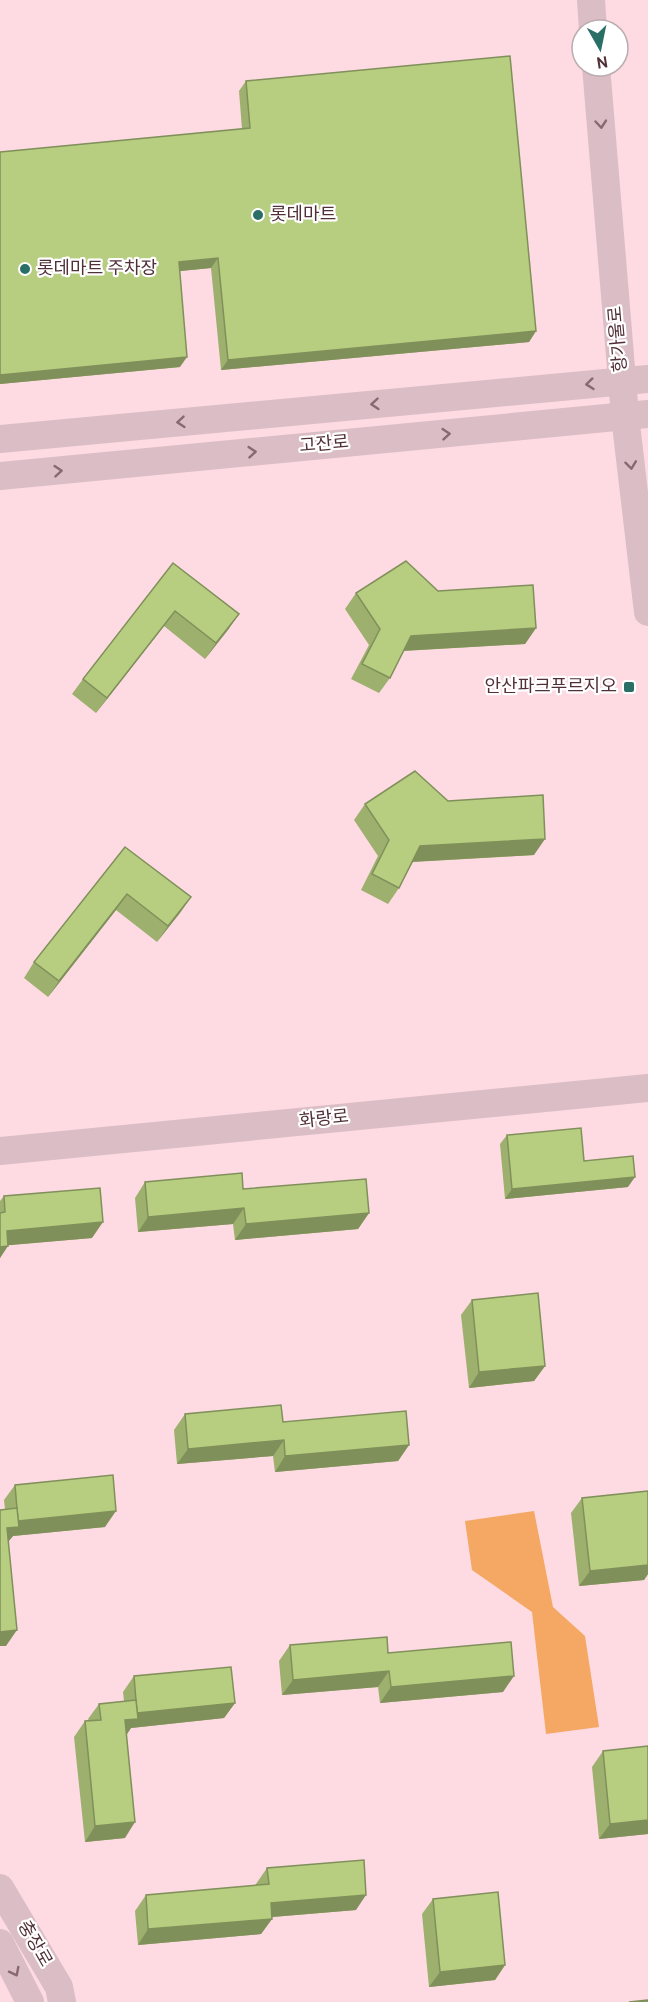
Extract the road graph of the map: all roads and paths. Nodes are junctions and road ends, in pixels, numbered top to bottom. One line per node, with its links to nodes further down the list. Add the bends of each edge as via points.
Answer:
1 (591, 0): 2 (street)
2 (592, 18)
3 (597, 78): 4 (street, 항가울로, one-way to 4)
4 (635, 380): 5 (street, 항가울로); 6 (street, 고잔로, one-way to 6)
5 (637, 415): 7 (street, 고잔로, one-way to 5); 8 (street, 항가울로, one-way to 8)
6 (0, 439)
7 (0, 476)
8 (648, 612)
9 (648, 1088): 10 (street, 화랑로)
10 (0, 1151)
11 (0, 1888): 14 (street, 충장로, via 59,1987)
12 (0, 1943): 13 (street, 충장로, one-way to 13)
13 (30, 2002)
14 (62, 2002)

